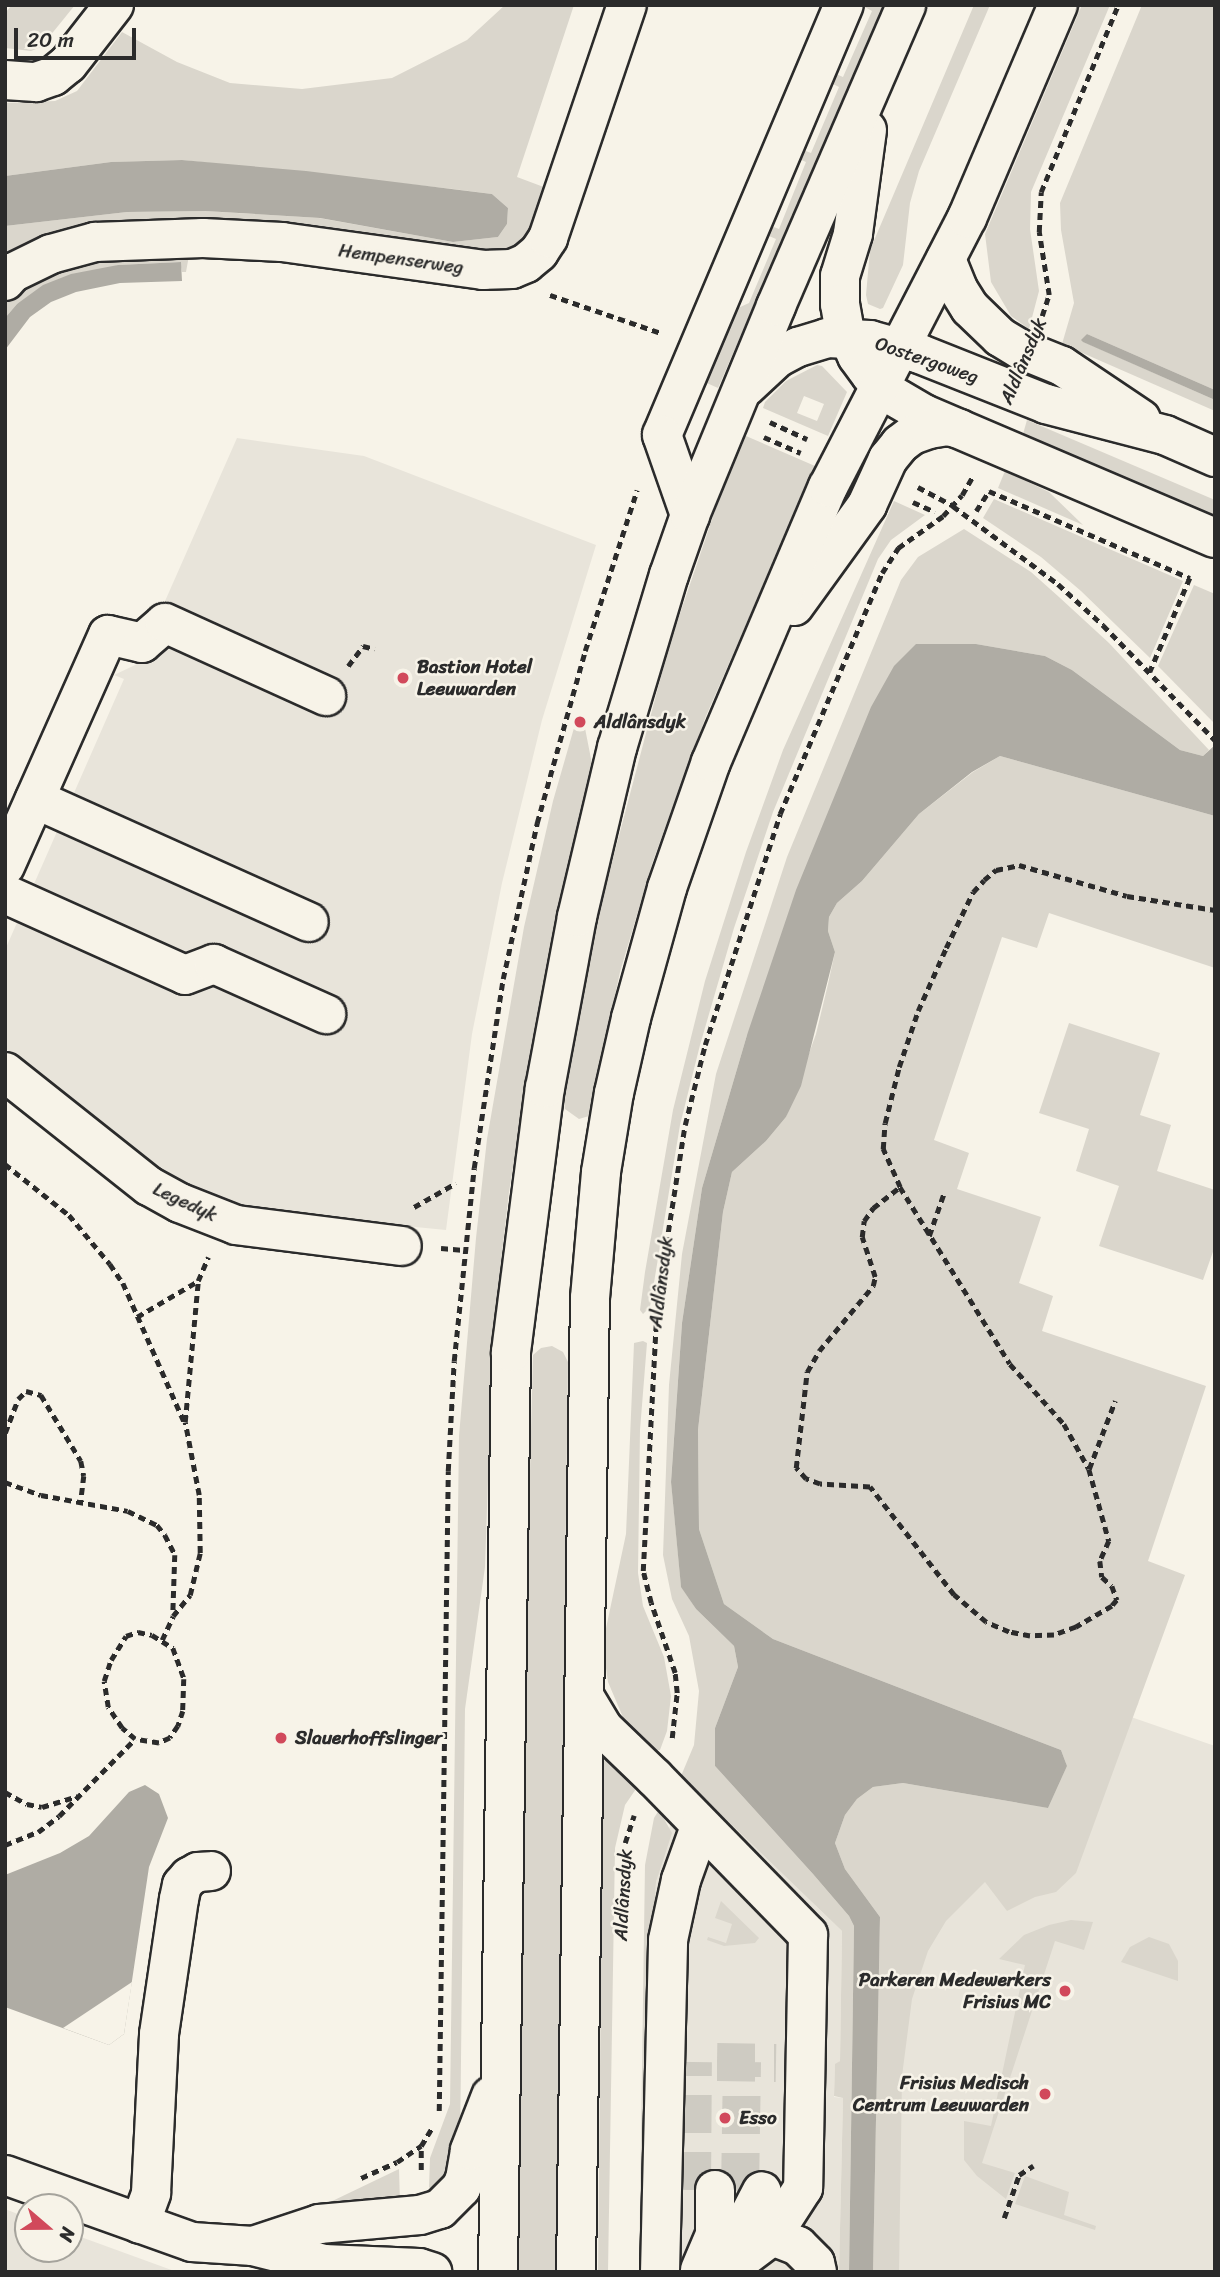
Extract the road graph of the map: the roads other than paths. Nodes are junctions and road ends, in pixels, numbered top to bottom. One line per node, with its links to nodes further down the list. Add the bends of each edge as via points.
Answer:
1 (114, 5): 6 (main road, via 68,64 53,76 36,82)
2 (627, 5): 9 (main road, Hempenserweg, via 548,238 526,263 483,270 282,243 203,238 95,242 51,254)
3 (845, 5): 17 (main road, via 662,435)
4 (906, 5): 7 (main road)
5 (1058, 5): 8 (main road)
6 (5, 80)
7 (873, 82): 10 (main road, Oostergoweg, via 853,234 840,276 840,304); 13 (main road)
8 (946, 259): 11 (main road); 14 (main road, Oostergoweg, via 970,308 1000,337 1062,366)
9 (5, 281)
10 (849, 339): 11 (main road, Oostergoweg); 12 (main road, Oostergoweg); 13 (main road, Oostergoweg, via 827,338 777,358)
11 (900, 348): 12 (main road); 14 (main road, Oostergoweg, via 1046,404)
12 (881, 385): 15 (main road, Oostergoweg, via 924,414); 19 (main road, via 828,487)
13 (738, 397): 17 (main road)
14 (1165, 435): 16 (main road, Oostergoweg)
15 (975, 436): 18 (main road, Oostergoweg); 19 (main road, Oostergoweg, via 948,426 912,435 900,444 884,465 867,505)
16 (1215, 457)
17 (690, 515): 31 (main road, via 617,748 577,917 545,1088 513,1339)
18 (1215, 538)
19 (754, 662): 28 (main road, via 667,887 631,1018 601,1172 590,1298)
20 (326, 696): 21 (main road, via 165,623 142,643 108,635)
21 (35, 799): 22 (main road); 24 (main road)
22 (5, 866)
23 (5, 894): 25 (main road, via 185,975 214,964)
24 (309, 922)
25 (326, 1014)
26 (5, 1072): 27 (main road, Legedyk, via 149,1186 180,1202 236,1225)
27 (402, 1245)
28 (584, 1696): 29 (main road, via 604,1729); 40 (main road)
29 (700, 1827): 36 (main road, via 808,1935 790,2063 803,2188); 41 (main road, via 681,1880 668,1940 672,2061)
30 (211, 1871): 34 (main road, via 189,1877 178,1899 159,2034 151,2193)
31 (499, 2077): 35 (main road, via 470,2150 466,2179 440,2209 420,2215 318,2224); 39 (main road)
32 (5, 2175): 34 (main road)
33 (727, 2191): 36 (main road); 42 (main road); 43 (main road)
34 (140, 2224): 37 (main road, via 192,2242)
35 (253, 2246): 37 (main road); 38 (main road, via 324,2264)
36 (757, 2247): 44 (main road); 45 (main road); 46 (main road, via 798,2246 815,2263)
37 (211, 2258)
38 (426, 2270)
39 (498, 2272)
40 (576, 2272)
41 (660, 2272)
42 (691, 2272)
43 (699, 2272)
44 (709, 2272)
45 (724, 2272)
46 (817, 2272)

